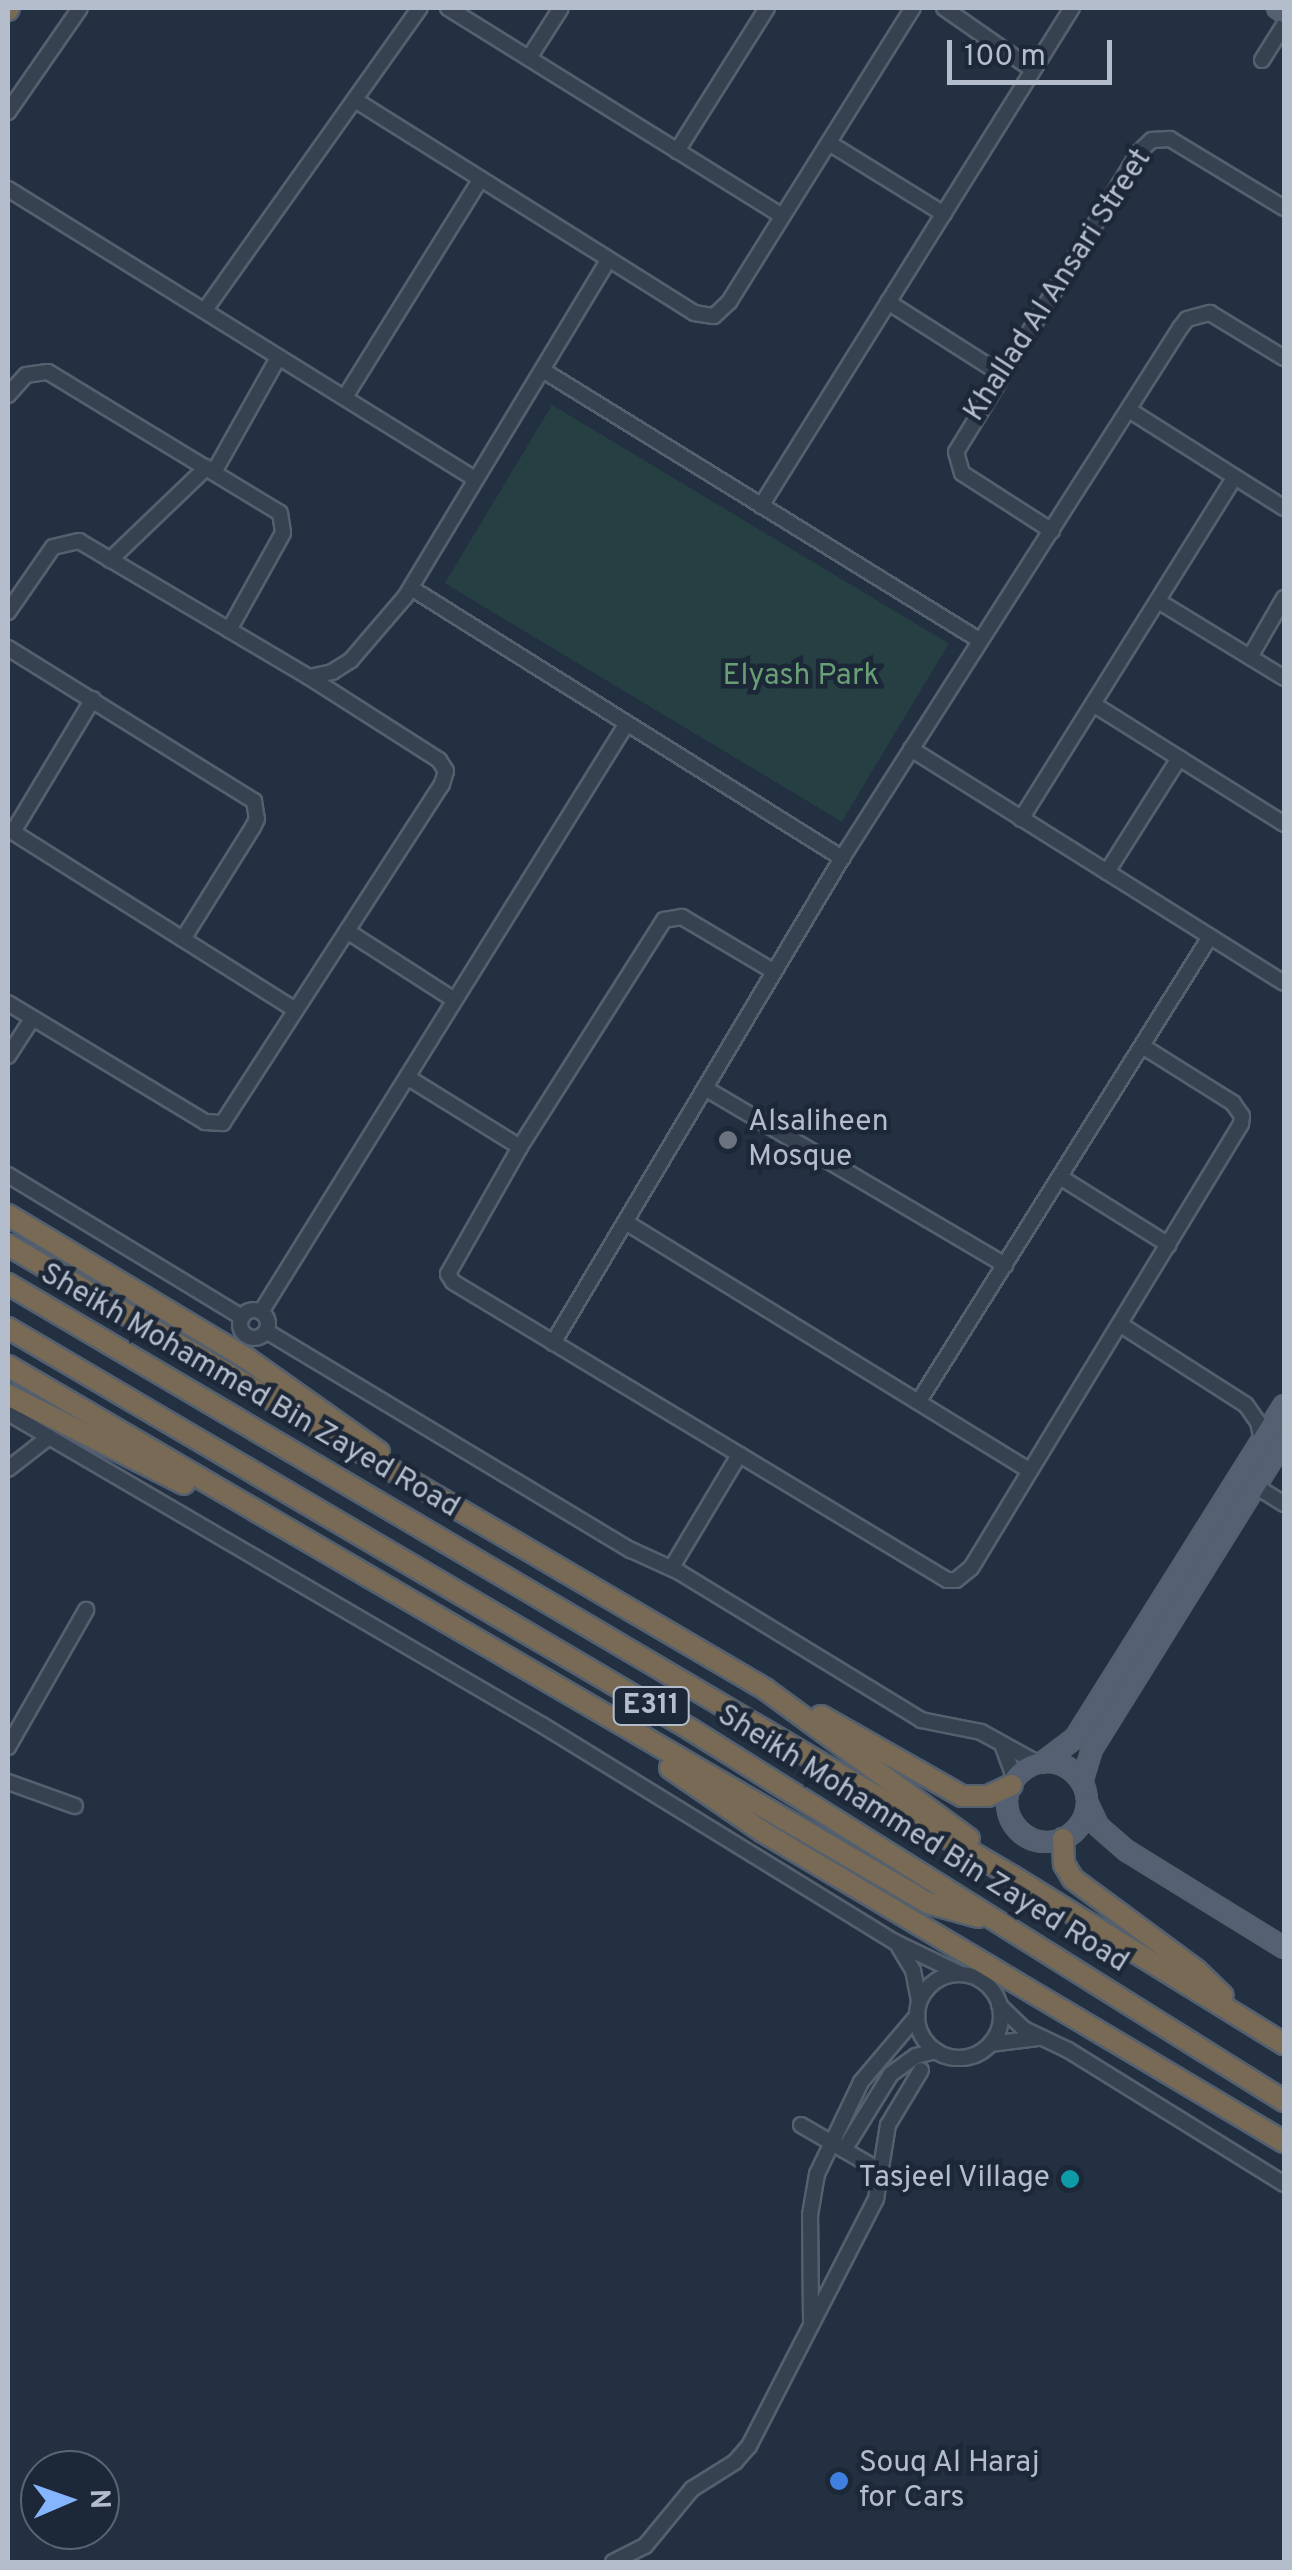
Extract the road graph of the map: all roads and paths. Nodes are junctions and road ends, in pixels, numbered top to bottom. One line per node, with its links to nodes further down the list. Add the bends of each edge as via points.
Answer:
1 (80, 8): 16 (street)
2 (420, 8): 15 (street)
3 (448, 8): 12 (street)
4 (561, 8): 12 (street)
5 (764, 8): 18 (street)
6 (914, 8): 17 (street)
7 (944, 8): 14 (street)
8 (1072, 8): 14 (street)
9 (1277, 8): 10 (main road)
10 (1284, 14)
11 (1284, 25): 13 (street)
12 (528, 58): 18 (street)
13 (1262, 60)
14 (1033, 70): 22 (street)
15 (355, 100): 19 (street); 26 (street)
16 (8, 112)
17 (828, 143): 22 (street); 23 (street)
18 (677, 151): 23 (street)
19 (480, 180): 24 (street); 32 (street)
20 (8, 189): 26 (street)
21 (1284, 208): 30 (street, Khallad Al Ansari Street, via 1178,143 1152,140)
22 (944, 214): 25 (street)
23 (780, 216): 24 (street, via 714,316 694,312)
24 (608, 260): 29 (street)
25 (888, 302): 30 (street); 37 (street)
26 (205, 310): 28 (street)
27 (1284, 356): 33 (street, via 1221,317 1198,314 1180,328)
28 (278, 358): 32 (street); 34 (street)
29 (544, 371): 36 (street); 37 (street)
30 (1001, 374): 39 (street, Khallad Al Ansari Street, via 958,444 957,467)
31 (8, 395): 34 (street, via 26,374 48,372)
32 (345, 397): 36 (street)
33 (1129, 410): 35 (street); 39 (street)
34 (211, 470): 40 (street); 45 (street, via 273,507 284,523)
35 (1235, 477): 38 (street); 43 (street)
36 (475, 479): 41 (street)
37 (762, 506): 46 (street)
38 (1284, 508)
39 (1052, 531): 46 (street)
40 (110, 560): 44 (street, via 80,542 53,547); 45 (street)
41 (411, 588): 49 (street, via 351,660); 53 (street)
42 (1284, 598): 48 (street)
43 (1158, 601): 48 (street); 52 (street)
44 (8, 612)
45 (229, 630): 49 (street)
46 (979, 640): 54 (street)
47 (8, 648): 51 (street)
48 (1250, 657): 50 (street)
49 (309, 676): 61 (street, via 440,760 446,771)
50 (1284, 678)
51 (93, 699): 58 (street); 63 (street, via 254,801 253,827)
52 (1093, 704): 55 (street); 56 (street)
53 (627, 723): 59 (street); 66 (street)
54 (911, 749): 56 (street); 59 (street)
55 (1179, 758): 57 (street); 60 (street)
56 (1021, 819): 60 (street)
57 (1284, 824)
58 (10, 831): 63 (street)
59 (842, 858): 64 (street)
60 (1107, 872): 62 (street)
61 (346, 931): 66 (street); 68 (street)
62 (1210, 938): 65 (street); 70 (street)
63 (183, 939): 68 (street)
64 (773, 971): 73 (street); 74 (street, via 682,916 664,920)
65 (1284, 983)
66 (453, 999): 72 (street)
67 (8, 1003): 69 (street)
68 (294, 1010): 69 (street, via 217,1125)
69 (32, 1018): 71 (street)
70 (1142, 1046): 76 (street); 80 (street, via 1242,1116)
71 (8, 1056)
72 (407, 1077): 74 (street); 83 (street)
73 (708, 1090): 78 (street); 81 (street)
74 (520, 1147): 88 (street, via 448,1274)
75 (8, 1175): 84 (street)
76 (1060, 1177): 80 (street); 81 (street)
77 (8, 1215): 101 (highway, via 246,1358)
78 (626, 1223): 88 (street); 91 (street)
79 (8, 1245): 101 (highway)
80 (1169, 1245): 85 (street)
81 (1005, 1265): 91 (street)
82 (8, 1284): 121 (highway, Sheikh Mohammed Bin Zayed Road / E311)
83 (261, 1312): 84 (street); 87 (street)
84 (242, 1317): 87 (street, via 247,1336)
85 (1121, 1325): 93 (street); 100 (street)
86 (8, 1328): 122 (highway, Sheikh Mohammed Bin Zayed Road / E311, via 690,1729)
87 (266, 1331): 105 (street, via 631,1550)
88 (554, 1343): 98 (street)
89 (8, 1366): 104 (highway)
90 (8, 1395): 104 (highway)
91 (920, 1401): 100 (street)
92 (1284, 1404): 93 (street); 96 (main road)
93 (1246, 1406): 96 (street)
94 (8, 1413): 95 (street)
95 (49, 1438): 99 (street); 123 (street, via 542,1724)
96 (1262, 1441): 106 (main road)
97 (1284, 1442): 102 (main road)
98 (739, 1455): 100 (street, via 947,1580 971,1568); 105 (street)
99 (8, 1470)
100 (1029, 1470)
101 (410, 1480): 109 (highway)
102 (1256, 1487): 103 (street); 108 (main road)
103 (1284, 1504)
104 (267, 1521): 110 (highway)
105 (672, 1567): 111 (street, via 920,1720 981,1732)
106 (1171, 1588): 108 (main road, via 1159,1624); 113 (main road, via 1075,1738)
107 (86, 1610): 112 (street)
108 (1167, 1631): 116 (main road, via 1092,1749)
109 (765, 1689): 115 (highway, via 962,1796 988,1796); 121 (highway)
110 (618, 1725): 122 (highway, via 928,1902); 136 (highway, via 763,1832)
111 (1002, 1744): 113 (street); 115 (street)
112 (8, 1747)
113 (1040, 1763): 115 (main road); 116 (main road, via 1060,1764)
114 (8, 1782): 118 (street)
115 (1013, 1782): 119 (main road, via 1008,1809 1019,1830 1040,1842)
116 (1082, 1782): 117 (main road)
117 (1087, 1802): 119 (main road); 120 (main road, via 1098,1826)
118 (75, 1806)
119 (1067, 1837): 120 (main road, via 1096,1836); 128 (highway, via 1064,1864 1073,1878 1196,1970)
120 (1127, 1851): 124 (main road)
121 (1012, 1876): 128 (highway, Sheikh Mohammed Bin Zayed Road / E311)
122 (986, 1918): 134 (highway, Sheikh Mohammed Bin Zayed Road / E311)
123 (895, 1942): 125 (street); 127 (street, via 914,1970)
124 (1284, 1948)
125 (961, 1974): 126 (street, via 985,1984); 127 (street, via 936,1982)
126 (999, 2005): 129 (street); 130 (street, via 1001,2019)
127 (918, 2010): 132 (street, via 919,2030); 137 (street, via 853,2097)
128 (1241, 2017): 131 (highway, Sheikh Mohammed Bin Zayed Road / E311)
129 (1038, 2038): 130 (street); 139 (street, via 1059,2044)
130 (990, 2044): 132 (street, via 964,2058)
131 (1284, 2044)
132 (936, 2052): 137 (street, via 898,2067)
133 (921, 2070): 138 (street, via 888,2125)
134 (1284, 2101)
135 (801, 2125): 137 (street)
136 (1284, 2142)
137 (838, 2146): 138 (street); 140 (street, via 811,2201)
138 (882, 2172): 140 (street, via 876,2199)
139 (1284, 2184)
140 (811, 2327): 141 (street, via 743,2455 692,2489 645,2546)
141 (613, 2562)

